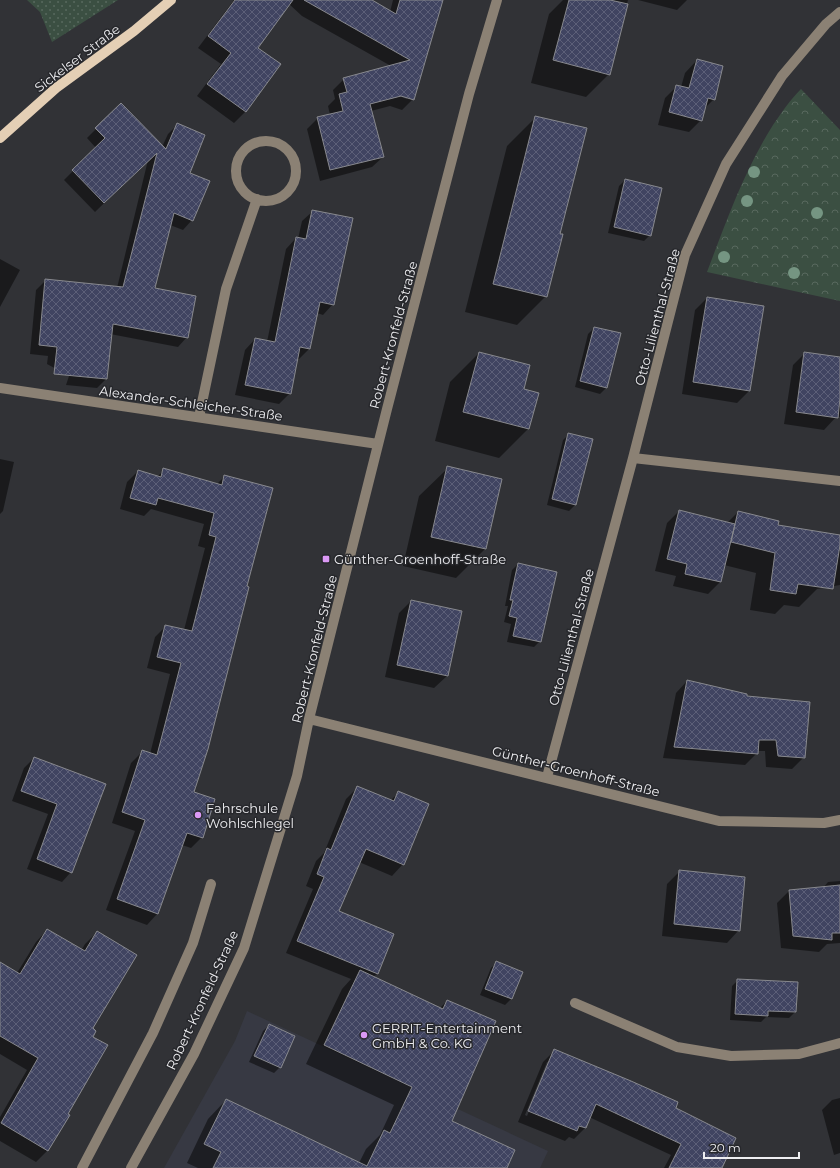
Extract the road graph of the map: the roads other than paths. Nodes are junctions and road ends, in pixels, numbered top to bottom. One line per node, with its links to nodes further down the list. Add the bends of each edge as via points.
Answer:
1 (171, 0): 4 (main road, Sickelser Straße, via 134,31 56,88)
2 (497, 0): 8 (street, Robert-Kronfeld-Straße, via 469,94)
3 (840, 12): 9 (street, Otto-Lilienthal-Straße, via 826,24 782,76 726,164 685,255)
4 (0, 138)
5 (257, 199): 5 (street, via 266,201 285,194 295,177 292,157 286,149 268,141 258,142 242,153 236,170 241,188); 7 (street, via 226,289)
6 (0, 388): 7 (street, Alexander-Schleicher-Straße)
7 (199, 417): 8 (street, Alexander-Schleicher-Straße)
8 (378, 444): 11 (street, Robert-Kronfeld-Straße)
9 (633, 458): 10 (street); 12 (street, Otto-Lilienthal-Straße)
10 (840, 481)
11 (309, 719): 12 (street, Günther-Groenhoff-Straße); 18 (street, Robert-Kronfeld-Straße, via 297,776 244,948 194,1054)
12 (547, 777): 13 (street, Günther-Groenhoff-Straße, via 719,820 824,823)
13 (840, 820)
14 (211, 884): 17 (street, via 193,943 153,1033)
15 (575, 1003): 16 (street, via 677,1047 731,1056 799,1054)
16 (840, 1043)
17 (82, 1168)
18 (131, 1168)

